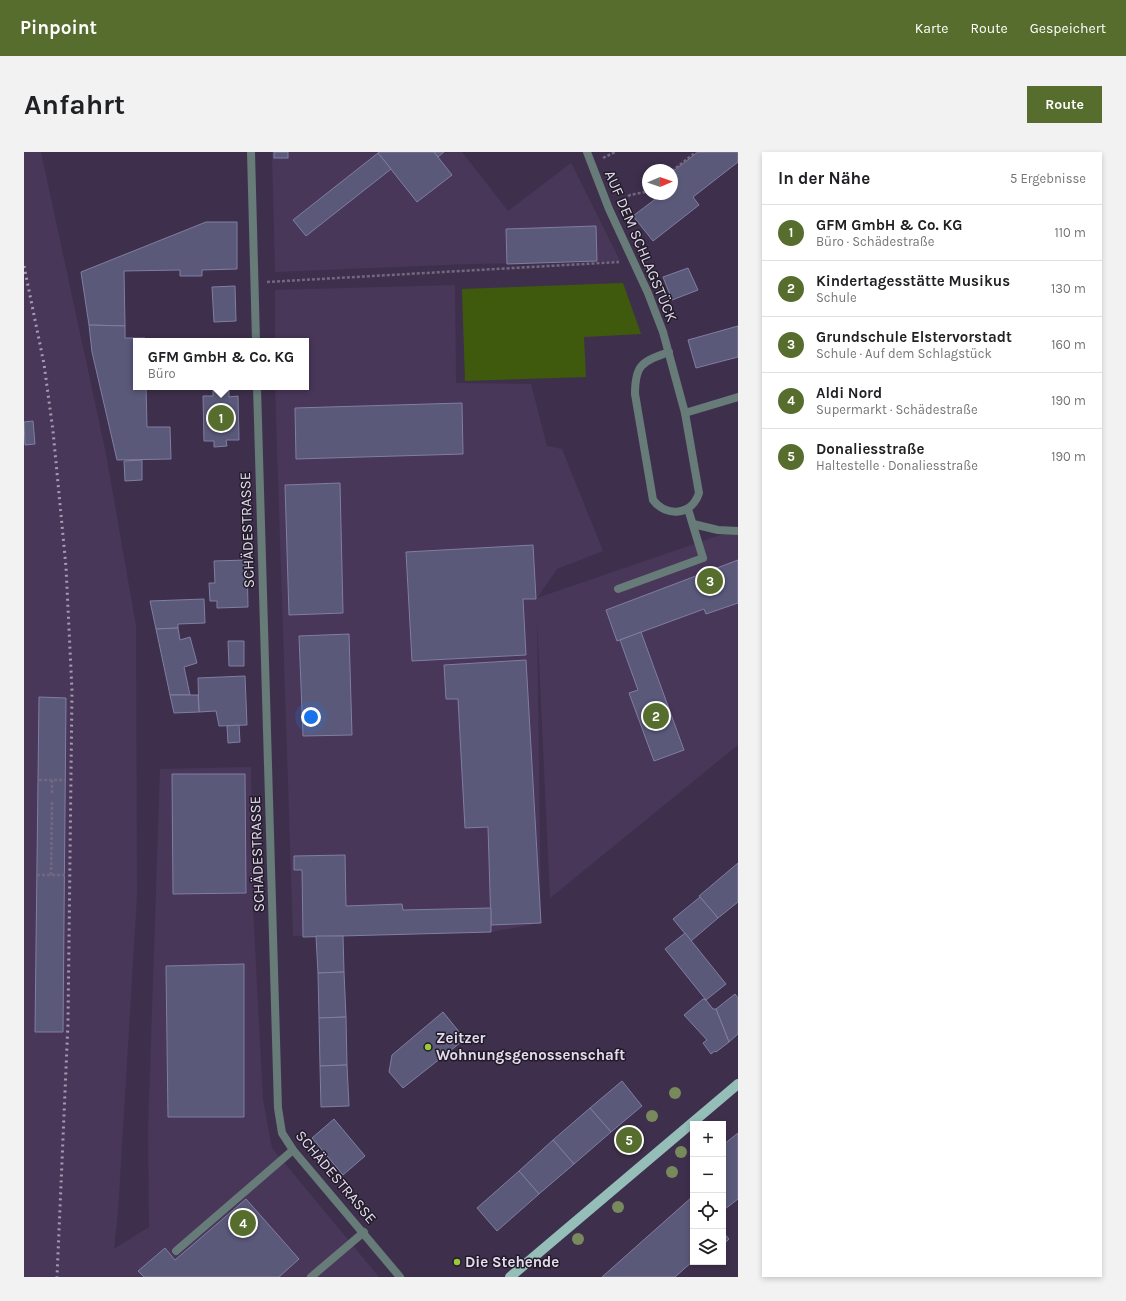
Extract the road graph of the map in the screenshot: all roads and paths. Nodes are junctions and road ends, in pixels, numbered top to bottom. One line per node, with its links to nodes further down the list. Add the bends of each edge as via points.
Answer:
1 (250, 152): 8 (street)
2 (587, 152): 6 (street, AUF DEM SCHLAGSTÜCK)
3 (696, 152): 4 (path)
4 (678, 166)
5 (642, 193): 6 (path, via 630,195)
6 (609, 209): 7 (street, AUF DEM SCHLAGSTÜCK)
7 (634, 261): 8 (path); 10 (street, AUF DEM SCHLAGSTÜCK)
8 (254, 283): 9 (street)
9 (256, 338)
10 (669, 352): 13 (street, AUF DEM SCHLAGSTÜCK); 14 (street, via 643,364 635,376 634,394 653,500 669,512)
11 (257, 390): 27 (street, SCHÄDESTRASSE, via 278,1108 282,1133)
12 (738, 397): 13 (street)
13 (685, 414): 14 (street, AUF DEM SCHLAGSTÜCK, via 699,493)
14 (688, 509): 15 (street)
15 (693, 524): 16 (street, via 718,530); 17 (street, via 703,558)
16 (738, 531)
17 (618, 589)
18 (39, 780): 19 (path)
19 (52, 780): 20 (path); 21 (path)
20 (65, 780)
21 (52, 793)
22 (52, 802): 24 (path)
23 (38, 875): 24 (path)
24 (51, 875): 25 (path)
25 (65, 875)
26 (738, 1084): 32 (main road)
27 (293, 1150): 28 (street, SCHÄDESTRASSE); 29 (street)
28 (364, 1232): 30 (street); 31 (street, SCHÄDESTRASSE)
29 (176, 1251)
30 (311, 1277)
31 (400, 1277)
32 (510, 1277)

